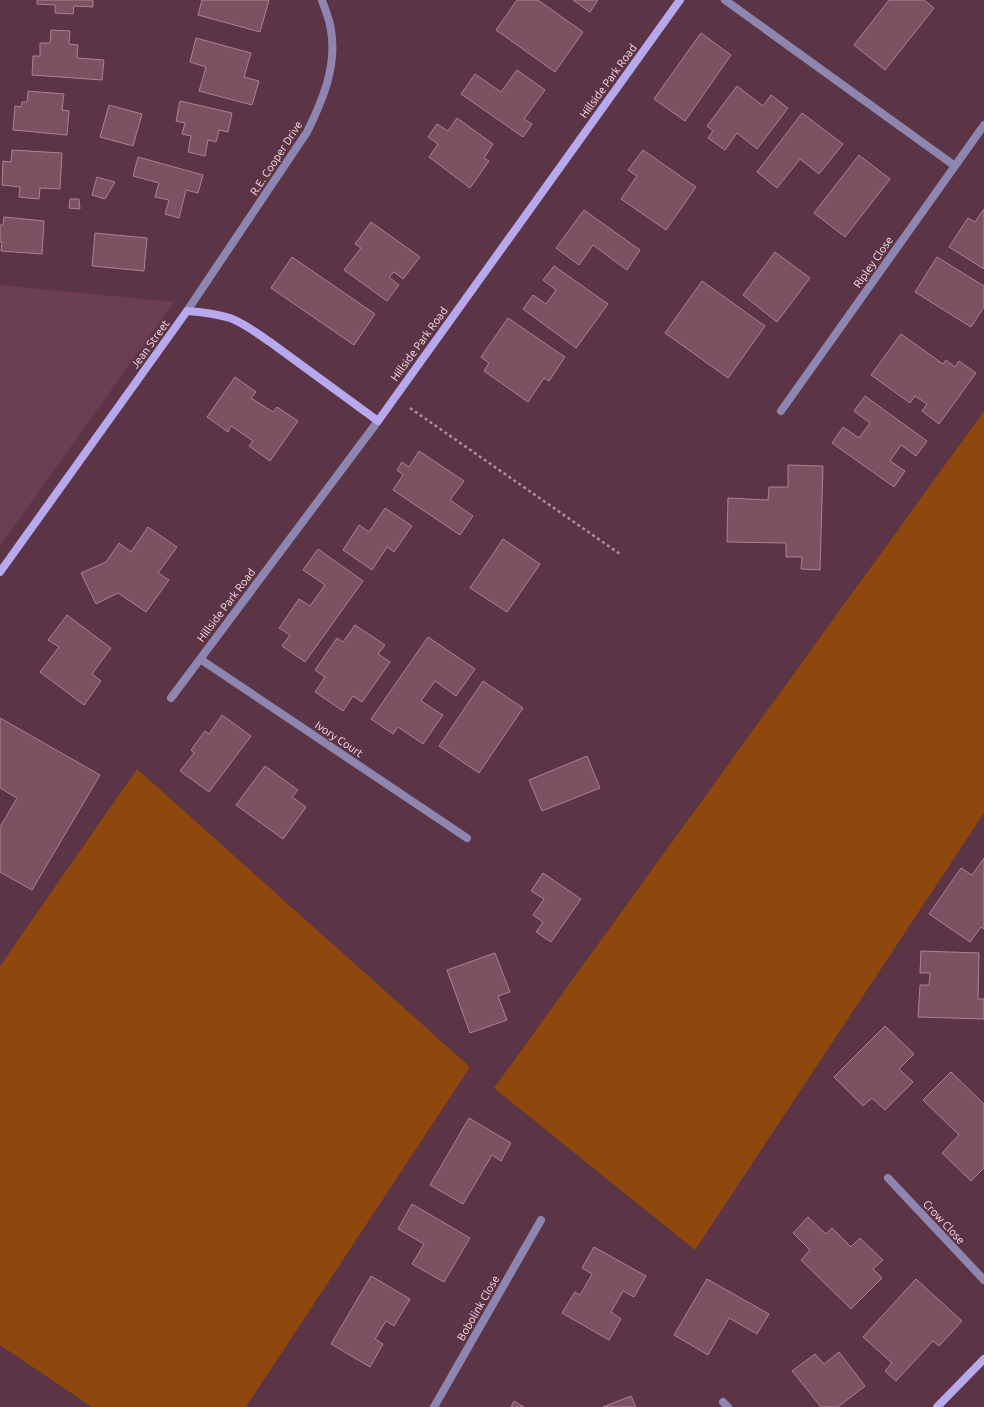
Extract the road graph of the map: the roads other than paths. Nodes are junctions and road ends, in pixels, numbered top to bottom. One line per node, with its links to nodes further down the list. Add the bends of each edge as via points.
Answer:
1 (322, 0): 6 (street, R.E. Cooper Drive, via 333,43 330,73 318,108 307,132)
2 (680, 0): 8 (street, Hillside Park Road)
3 (725, 0): 5 (street)
4 (984, 125): 5 (street, Ripley Close)
5 (955, 166): 7 (street, Ripley Close)
6 (187, 311): 8 (street, via 231,319 252,330); 9 (street, Jean Street)
7 (781, 411)
8 (378, 421): 10 (street, Hillside Park Road)
9 (0, 572)
10 (200, 659): 11 (street, Hillside Park Road); 12 (street, Ivory Court)
11 (171, 698)
12 (467, 838)
13 (888, 1178): 15 (street, Crow Close)
14 (541, 1220): 17 (street, Bobolink Close)
15 (984, 1280)
16 (984, 1360): 18 (street)
17 (434, 1407)
18 (937, 1407)

